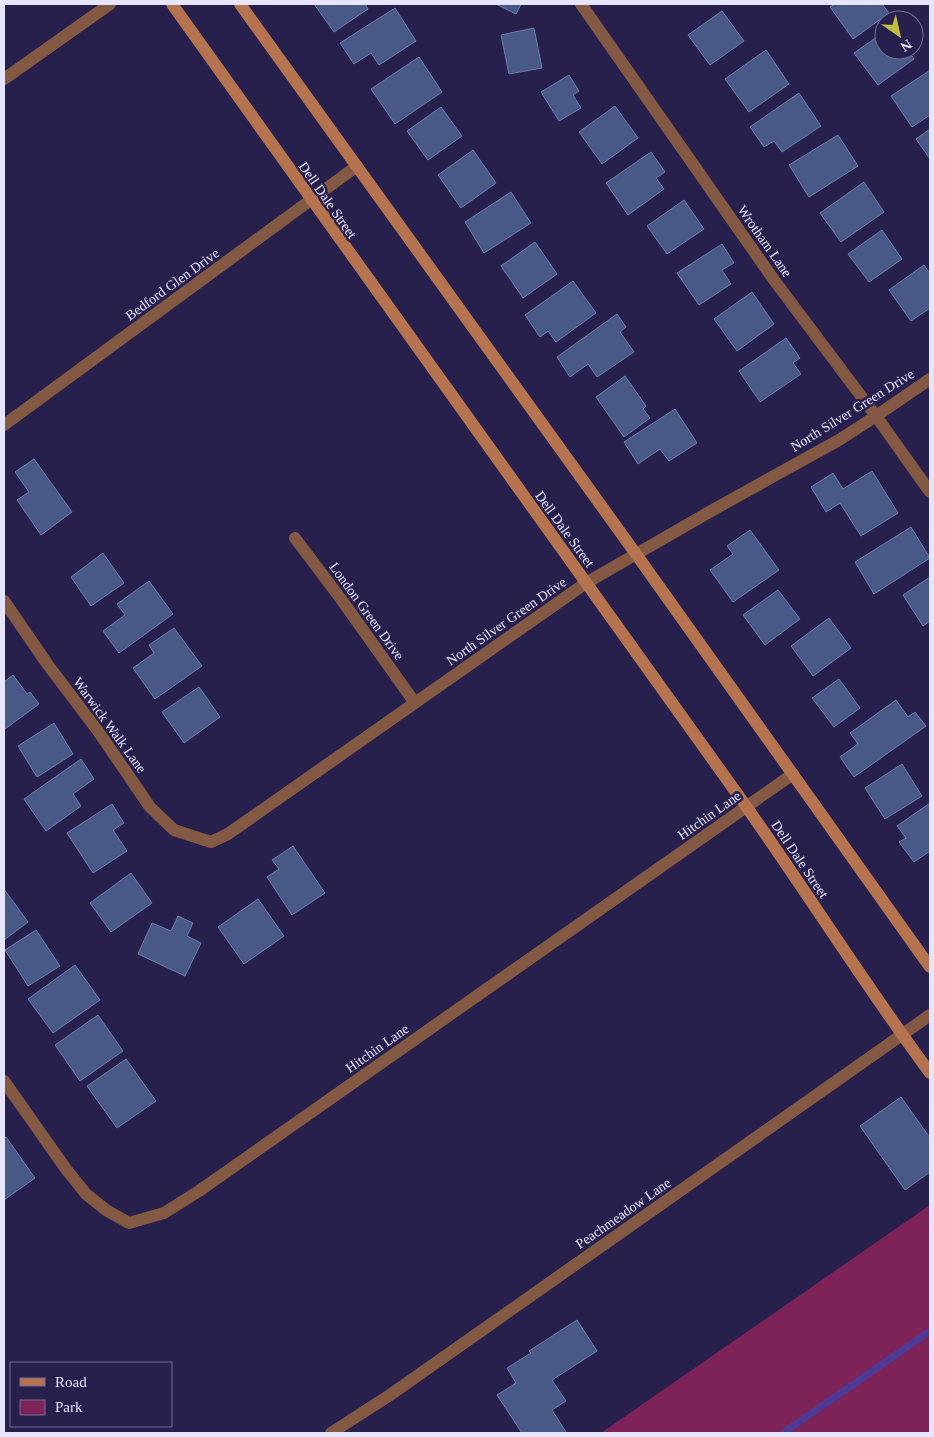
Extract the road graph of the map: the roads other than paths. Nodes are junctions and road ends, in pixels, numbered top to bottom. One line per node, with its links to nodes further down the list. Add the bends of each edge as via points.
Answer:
1 (110, 4): 5 (street)
2 (172, 4): 7 (main road, Dell Dale Street)
3 (240, 4): 6 (main road)
4 (580, 4): 9 (street, Wrotham Lane, via 774,280)
5 (4, 79)
6 (357, 166): 7 (street, Bedford Glen Drive); 13 (main road)
7 (310, 201): 10 (street, Bedford Glen Drive); 14 (main road, Dell Dale Street)
8 (930, 379): 9 (street, North Silver Green Drive)
9 (876, 416): 11 (street, Wrotham Lane); 13 (street, North Silver Green Drive)
10 (4, 425)
11 (930, 492)
12 (295, 538): 16 (street, London Green Drive)
13 (636, 554): 14 (street, North Silver Green Drive); 17 (main road)
14 (586, 584): 16 (street, North Silver Green Drive); 18 (main road, Dell Dale Street)
15 (4, 601): 19 (street, Warwick Walk Lane, via 150,807 174,830)
16 (414, 703): 19 (street, North Silver Green Drive, via 228,834)
17 (793, 774): 18 (street, Hitchin Lane); 20 (main road)
18 (746, 807): 22 (main road, Dell Dale Street); 24 (street, Hitchin Lane, via 200,1191 164,1213 128,1223 86,1194)
19 (211, 842)
20 (930, 967)
21 (930, 1015): 22 (street, Peachmeadow Lane)
22 (902, 1035): 23 (main road, Dell Dale Street); 25 (street, Peachmeadow Lane, via 390,1395)
23 (930, 1073)
24 (4, 1081)
25 (331, 1433)

